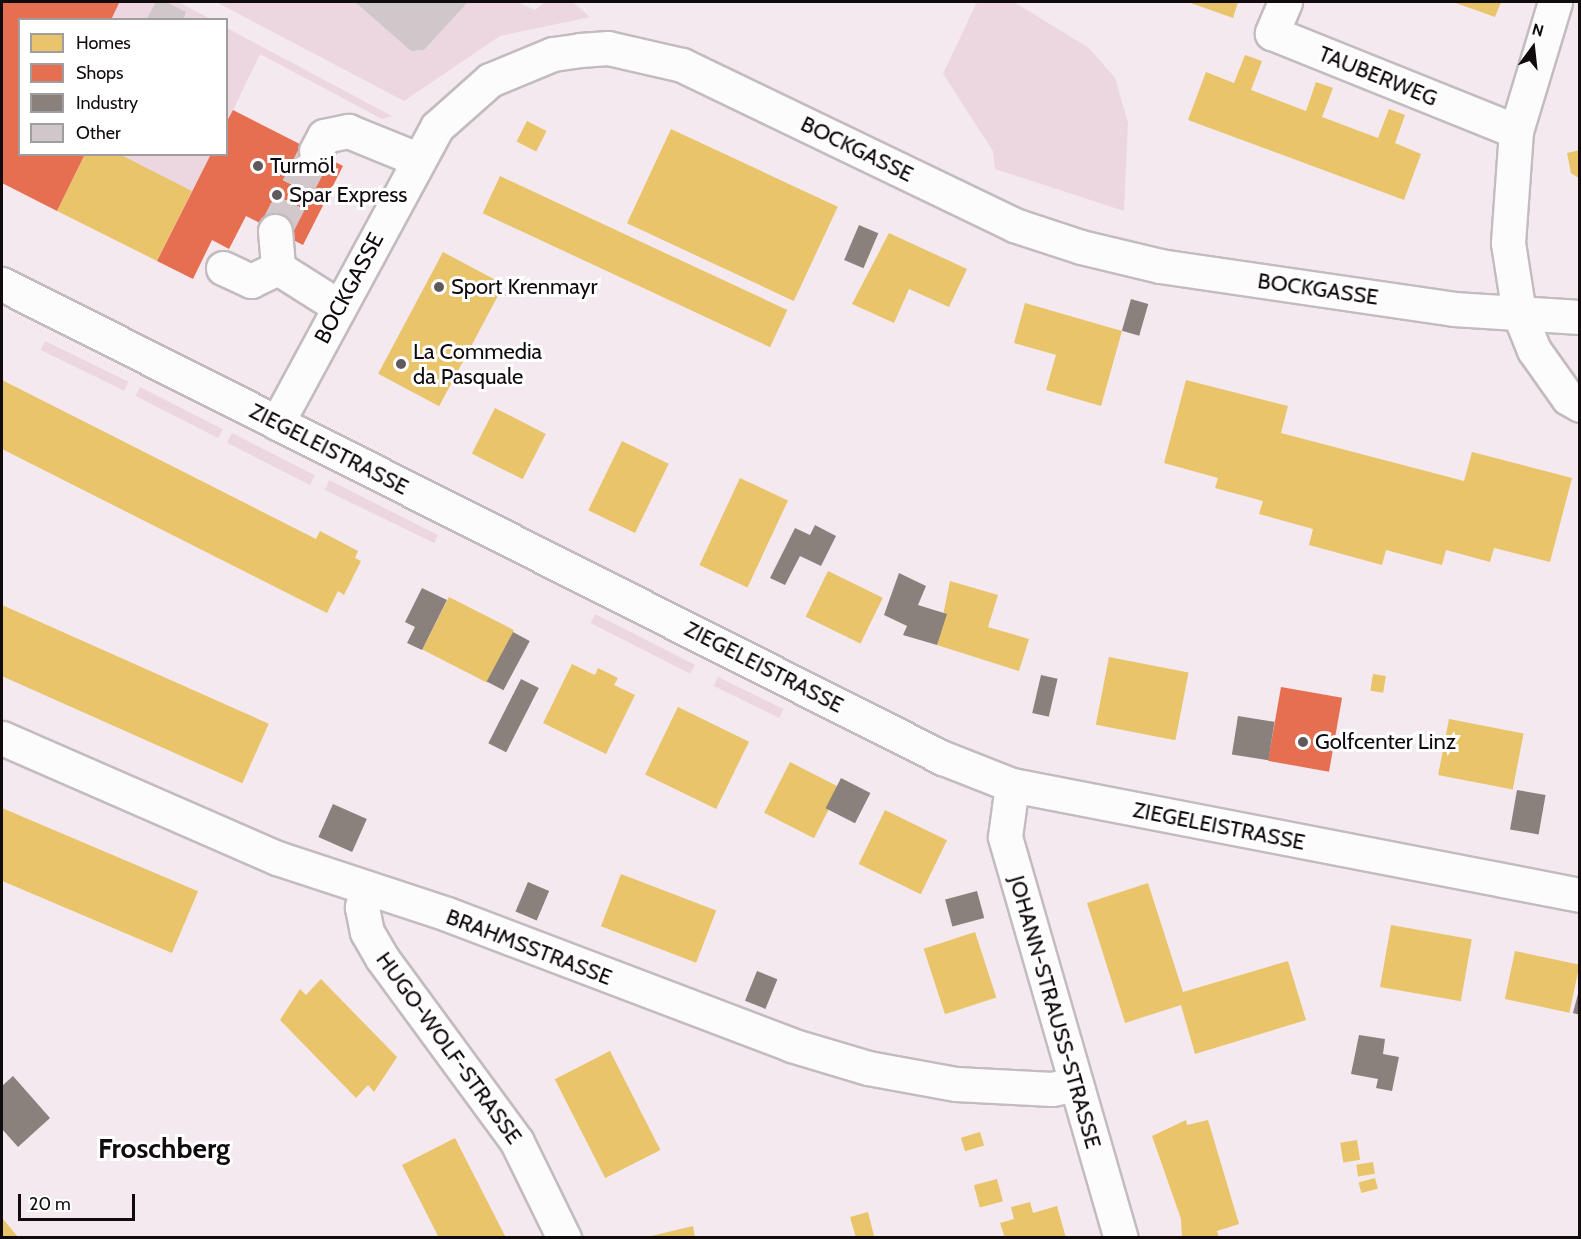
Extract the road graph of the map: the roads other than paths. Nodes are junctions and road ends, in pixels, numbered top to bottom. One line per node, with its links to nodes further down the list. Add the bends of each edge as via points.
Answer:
1 (1285, 2): 3 (street, TAUBERWEG, via 1272,33)
2 (1555, 2): 3 (street)
3 (1516, 131): 11 (street, via 1508,243)
4 (316, 151): 5 (street, via 324,136 348,131)
5 (417, 159): 10 (street, BOCKGASSE); 11 (street, BOCKGASSE, via 437,127 490,80 553,54 608,48 682,65 1014,225 1081,247 1172,268)
6 (276, 231): 8 (street)
7 (223, 268): 8 (street, via 251,281)
8 (278, 268): 10 (street)
9 (2, 284): 14 (street, ZIEGELEISTRASSE)
10 (338, 306): 14 (street, BOCKGASSE)
11 (1519, 313): 12 (street, BOCKGASSE); 13 (street, via 1547,372)
12 (1580, 317)
13 (1580, 405)
14 (278, 423): 16 (street, ZIEGELEISTRASSE, via 943,758)
15 (2, 738): 17 (street, BRAHMSSTRASSE, via 277,858)
16 (1012, 785): 18 (street, ZIEGELEISTRASSE); 19 (street, JOHANN-STRAUSS-STRASSE, via 1005,837)
17 (367, 889): 19 (street, BRAHMSSTRASSE, via 447,914 676,1005 868,1068 956,1084 1052,1089); 20 (street, HUGO-WOLF-STRASSE, via 362,907 382,958 518,1142)
18 (1580, 895)
19 (1075, 1084): 21 (street, JOHANN-STRAUSS-STRASSE)
20 (564, 1238)
21 (1121, 1238)

